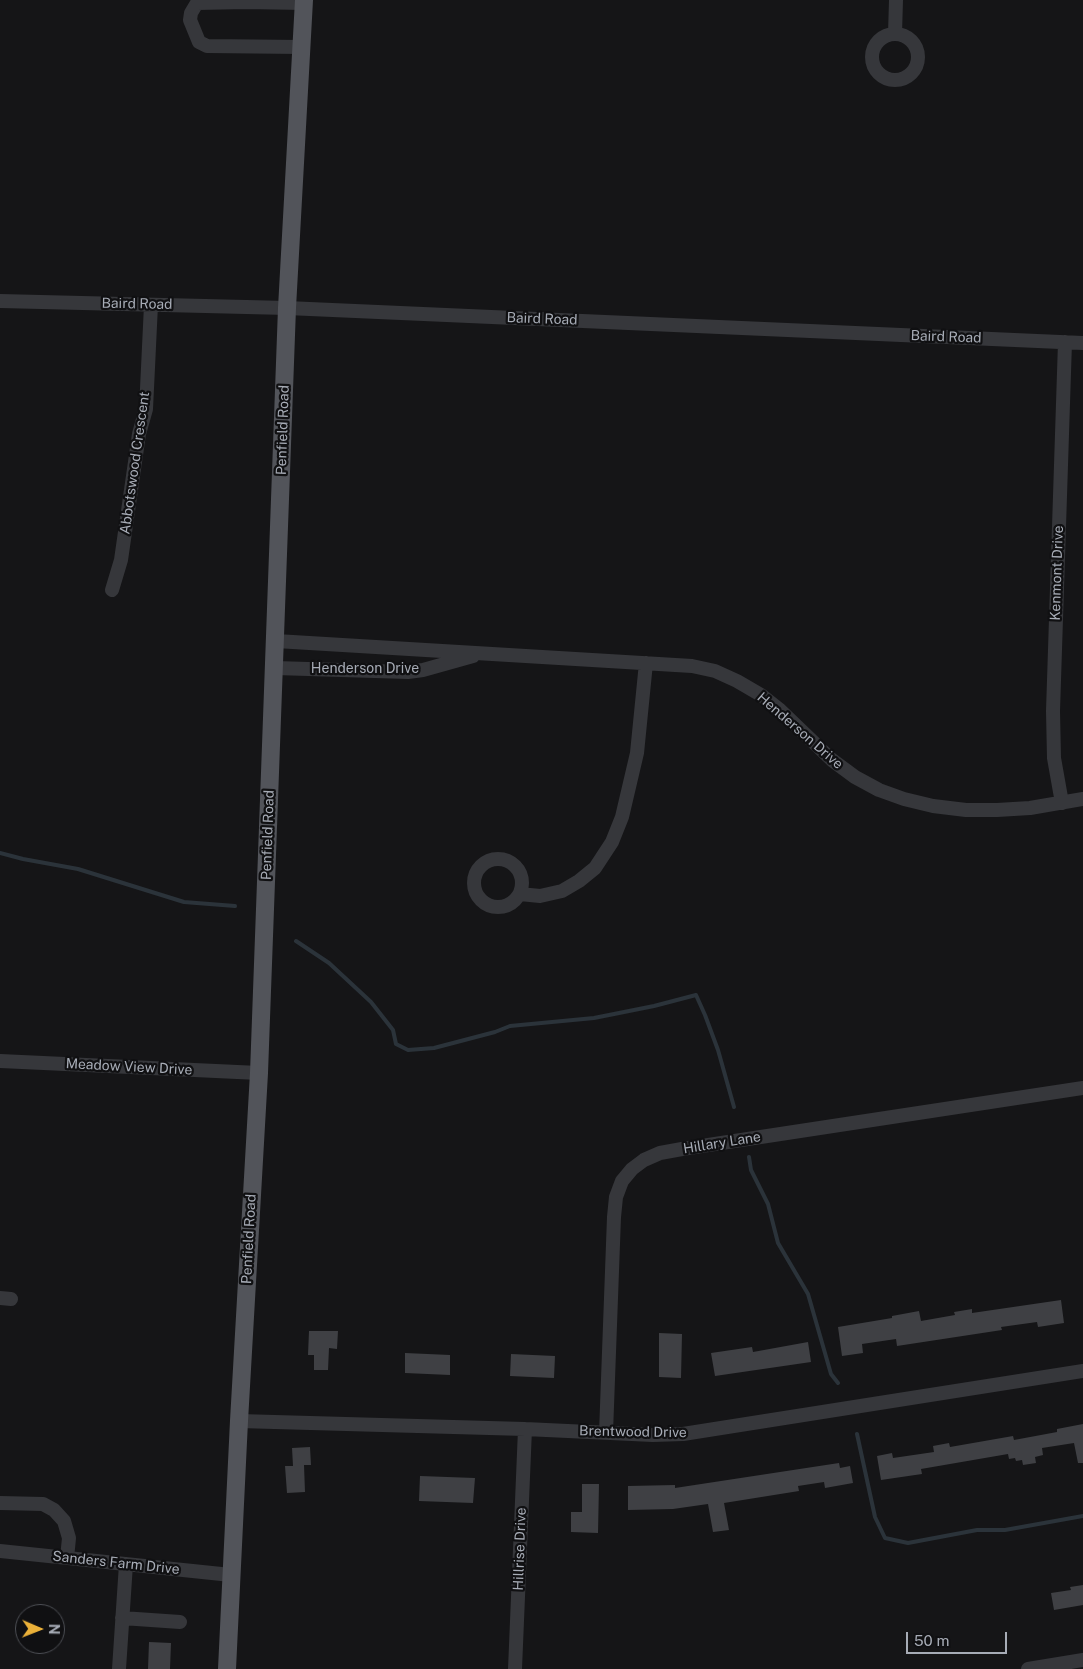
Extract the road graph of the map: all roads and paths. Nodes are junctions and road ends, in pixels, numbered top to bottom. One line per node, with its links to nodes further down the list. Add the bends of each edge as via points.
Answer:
1 (896, 0): 3 (street)
2 (304, 2): 4 (main road, Penfield Road); 4 (street, via 197,4 190,20 199,42 207,46)
3 (895, 34)
4 (301, 47): 7 (main road, Penfield Road)
5 (0, 301): 6 (street, Baird Road)
6 (150, 305): 7 (street, Baird Road); 10 (street, Abbotswood Crescent, via 146,409 139,434 121,560)
7 (287, 308): 8 (street, Baird Road); 11 (main road, Penfield Road)
8 (1065, 342): 9 (street, Baird Road); 16 (street, Kenmont Drive, via 1053,711 1054,758)
9 (1083, 343)
10 (112, 590)
11 (276, 641): 12 (street, Henderson Drive); 14 (main road, Penfield Road)
12 (483, 653): 13 (street, Henderson Drive); 14 (street, Henderson Drive, via 408,672)
13 (646, 663): 16 (street, Henderson Drive, via 692,666 737,680 780,710 832,760 855,777 904,799 966,810); 17 (street, via 637,753 622,817 612,842 595,868 562,891 540,896)
14 (275, 668): 19 (main road, Penfield Road)
15 (1083, 800): 16 (street, Henderson Drive)
16 (1062, 803)
17 (520, 894)
18 (0, 1060): 19 (street, Meadow View Drive)
19 (259, 1073): 22 (main road, Penfield Road)
20 (1083, 1088): 24 (street, Hillary Lane, via 682,1149 660,1153 638,1164 622,1181 616,1197)
21 (1083, 1372): 24 (street, Brentwood Drive, via 710,1431 653,1435)
22 (239, 1420): 23 (street, Brentwood Drive); 29 (main road, Penfield Road)
23 (525, 1429): 24 (street, Brentwood Drive); 36 (street, Hillrise Drive)
24 (606, 1433)
25 (0, 1503): 27 (street, via 43,1504 54,1510 64,1521 69,1538)
26 (0, 1551): 27 (street, Sanders Farm Drive)
27 (67, 1558): 28 (street, Sanders Farm Drive)
28 (126, 1564): 29 (street, Sanders Farm Drive); 30 (street)
29 (231, 1575): 35 (main road, Penfield Road)
30 (122, 1618): 31 (street); 34 (street)
31 (180, 1622)
32 (1083, 1660): 33 (street)
33 (1065, 1666): 37 (street)
34 (119, 1669)
35 (227, 1669)
36 (515, 1669)
37 (1028, 1669)

